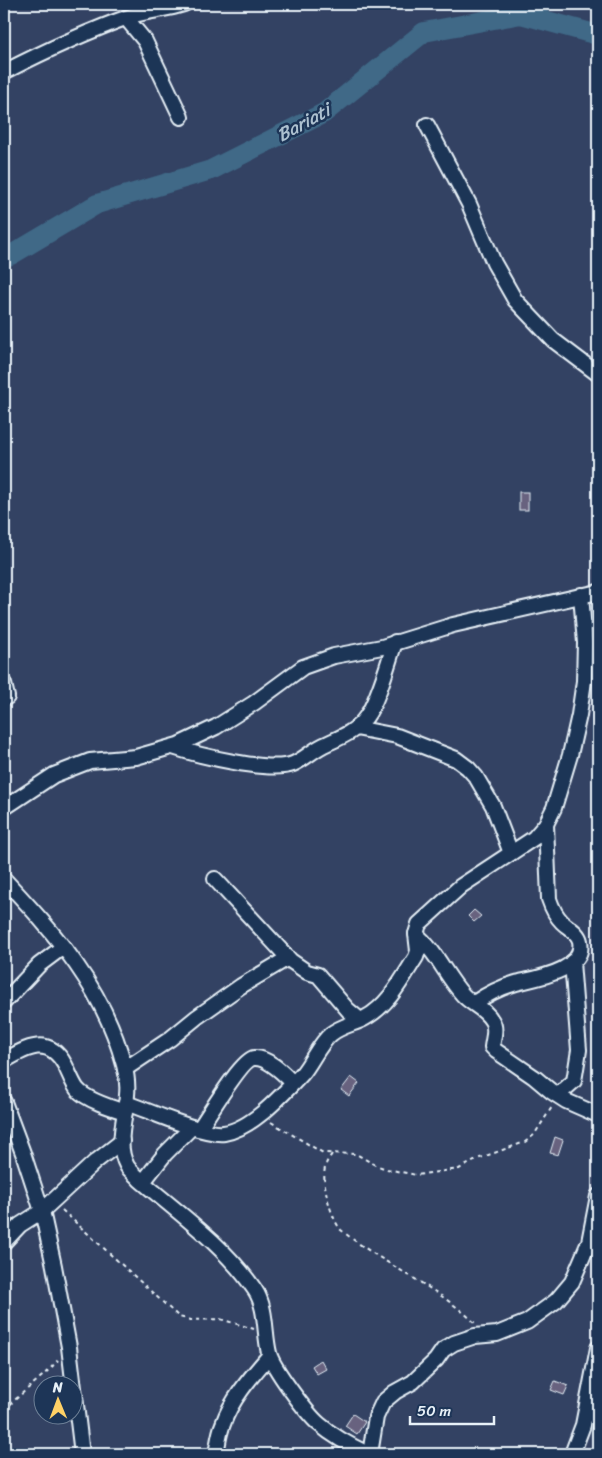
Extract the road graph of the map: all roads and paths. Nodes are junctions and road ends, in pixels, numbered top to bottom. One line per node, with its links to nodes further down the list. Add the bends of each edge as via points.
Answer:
1 (184, 4): 2 (street, via 174,8)
2 (129, 12): 3 (street); 4 (street)
3 (4, 72)
4 (181, 117)
5 (428, 125): 6 (street, via 515,300 553,340)
6 (598, 374)
7 (598, 592): 8 (street)
8 (581, 595): 9 (street); 13 (street, via 585,643 579,715 554,808)
9 (396, 642): 10 (street, via 374,702 366,718); 11 (street, via 334,656 303,667 216,727)
10 (356, 728): 11 (street, via 292,764 279,766 216,758); 14 (street, via 398,736 456,759 468,768 494,806)
11 (172, 747): 12 (street, via 136,757 90,761 54,775)
12 (4, 808)
13 (546, 824): 14 (street, via 534,838); 20 (street, via 552,910 579,940 579,956)
14 (511, 853): 17 (street, via 454,892 419,924)
15 (4, 878): 18 (street)
16 (215, 879): 19 (street)
17 (416, 934): 22 (street, via 463,995); 23 (street, via 416,958 394,993)
18 (63, 947): 21 (street, via 39,965); 25 (street, via 99,998)
19 (288, 958): 23 (street, via 298,968 318,975); 25 (street)
20 (572, 962): 22 (street, via 558,971 507,987); 27 (street, via 579,1050 574,1081)
21 (4, 1002)
22 (474, 1003): 27 (street, via 493,1022 492,1047 496,1052)
23 (360, 1020): 26 (street, via 331,1035)
24 (4, 1061): 29 (street, via 29,1048 42,1046 54,1049 78,1091 104,1105)
25 (125, 1069): 29 (street)
26 (293, 1083): 31 (street); 32 (street, via 264,1060 247,1060)
27 (559, 1096): 30 (street); 34 (path, via 534,1135 525,1142 459,1169 416,1175 387,1170 356,1154)
28 (4, 1102): 38 (street)
29 (126, 1108): 32 (street); 33 (street)
30 (598, 1115)
31 (258, 1116): 32 (street, via 225,1133); 34 (path, via 323,1153)
32 (196, 1128): 35 (street, via 165,1154)
33 (122, 1141): 35 (street, via 127,1165); 37 (street)
34 (332, 1154): 41 (path, via 325,1165 324,1175 327,1197 340,1230 448,1300)
35 (143, 1182): 40 (street, via 231,1259 262,1303)
36 (598, 1196): 41 (street, via 589,1242 572,1282 556,1301 527,1322)
37 (52, 1200): 38 (street); 40 (path, via 179,1316 191,1320 220,1319)
38 (42, 1211): 39 (street, via 20,1225); 42 (street)
39 (4, 1242)
40 (265, 1334): 44 (street)
41 (486, 1335): 48 (street, via 454,1343 443,1350 413,1382 383,1402 376,1417)
42 (69, 1347): 45 (path, via 50,1371 16,1397); 46 (street)
43 (598, 1348): 49 (street, via 583,1425)
44 (270, 1356): 47 (street, via 250,1378 231,1408 223,1423); 48 (street, via 318,1424 350,1446)
45 (4, 1411)
46 (82, 1454)
47 (216, 1454)
48 (369, 1454)
49 (572, 1454)

